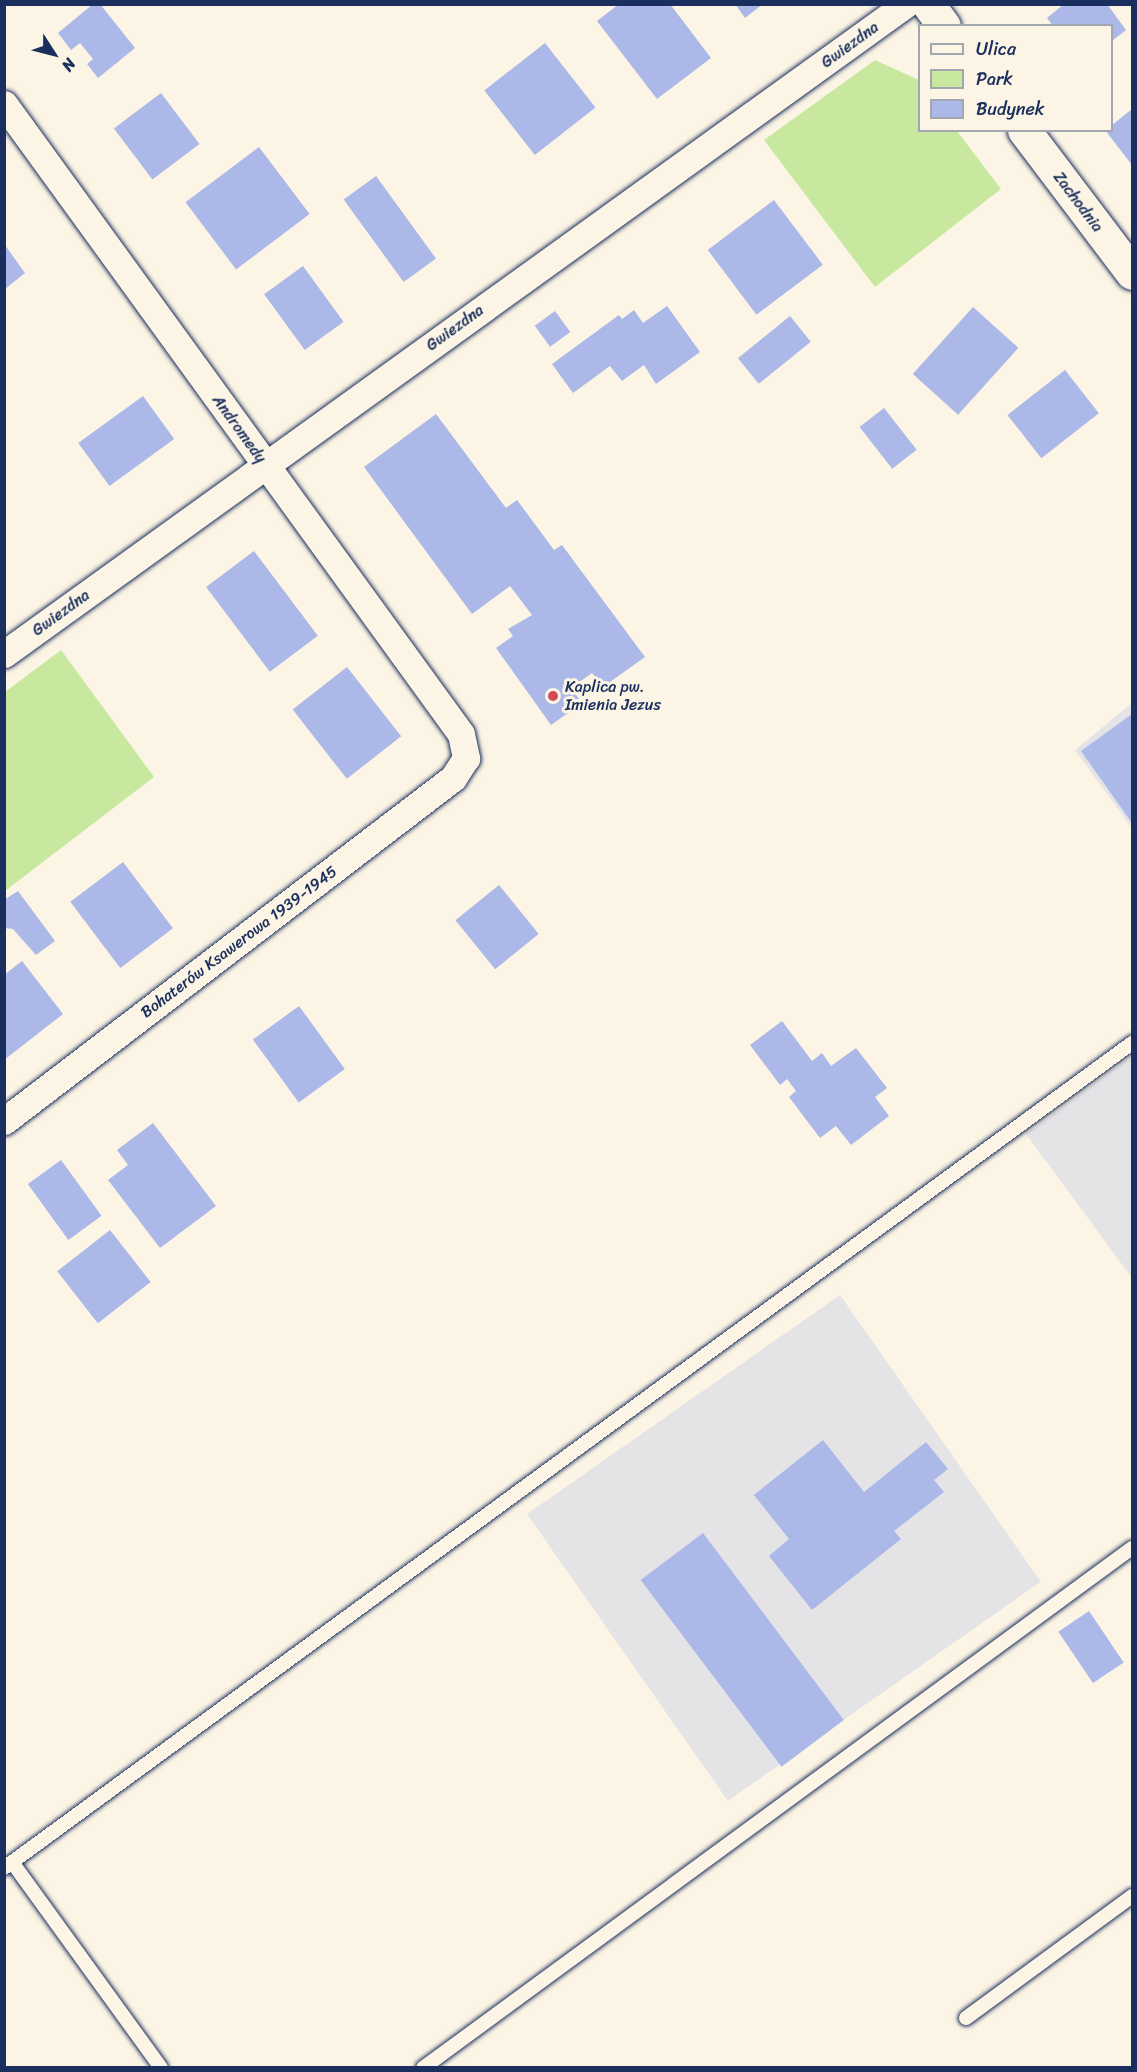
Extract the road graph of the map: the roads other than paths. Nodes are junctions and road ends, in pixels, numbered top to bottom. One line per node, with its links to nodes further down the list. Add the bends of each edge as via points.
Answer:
1 (906, 4): 7 (street, Gwiezdna)
2 (928, 4): 3 (street)
3 (943, 24)
4 (4, 104): 7 (street, Andromedy)
5 (1026, 132): 6 (street, Zachodnia)
6 (1132, 273)
7 (265, 465): 8 (street, Gwiezdna); 9 (street, Andromedy, via 460,734)
8 (4, 654)
9 (466, 758): 11 (street, Bohaterów Ksawerowa 1939-1945, via 453,778)
10 (1132, 1043): 13 (lane)
11 (4, 1121)
12 (1132, 1548): 17 (lane)
13 (8, 1865): 16 (lane)
14 (1132, 1896): 15 (lane)
15 (966, 2018)
16 (161, 2067)
17 (423, 2067)

